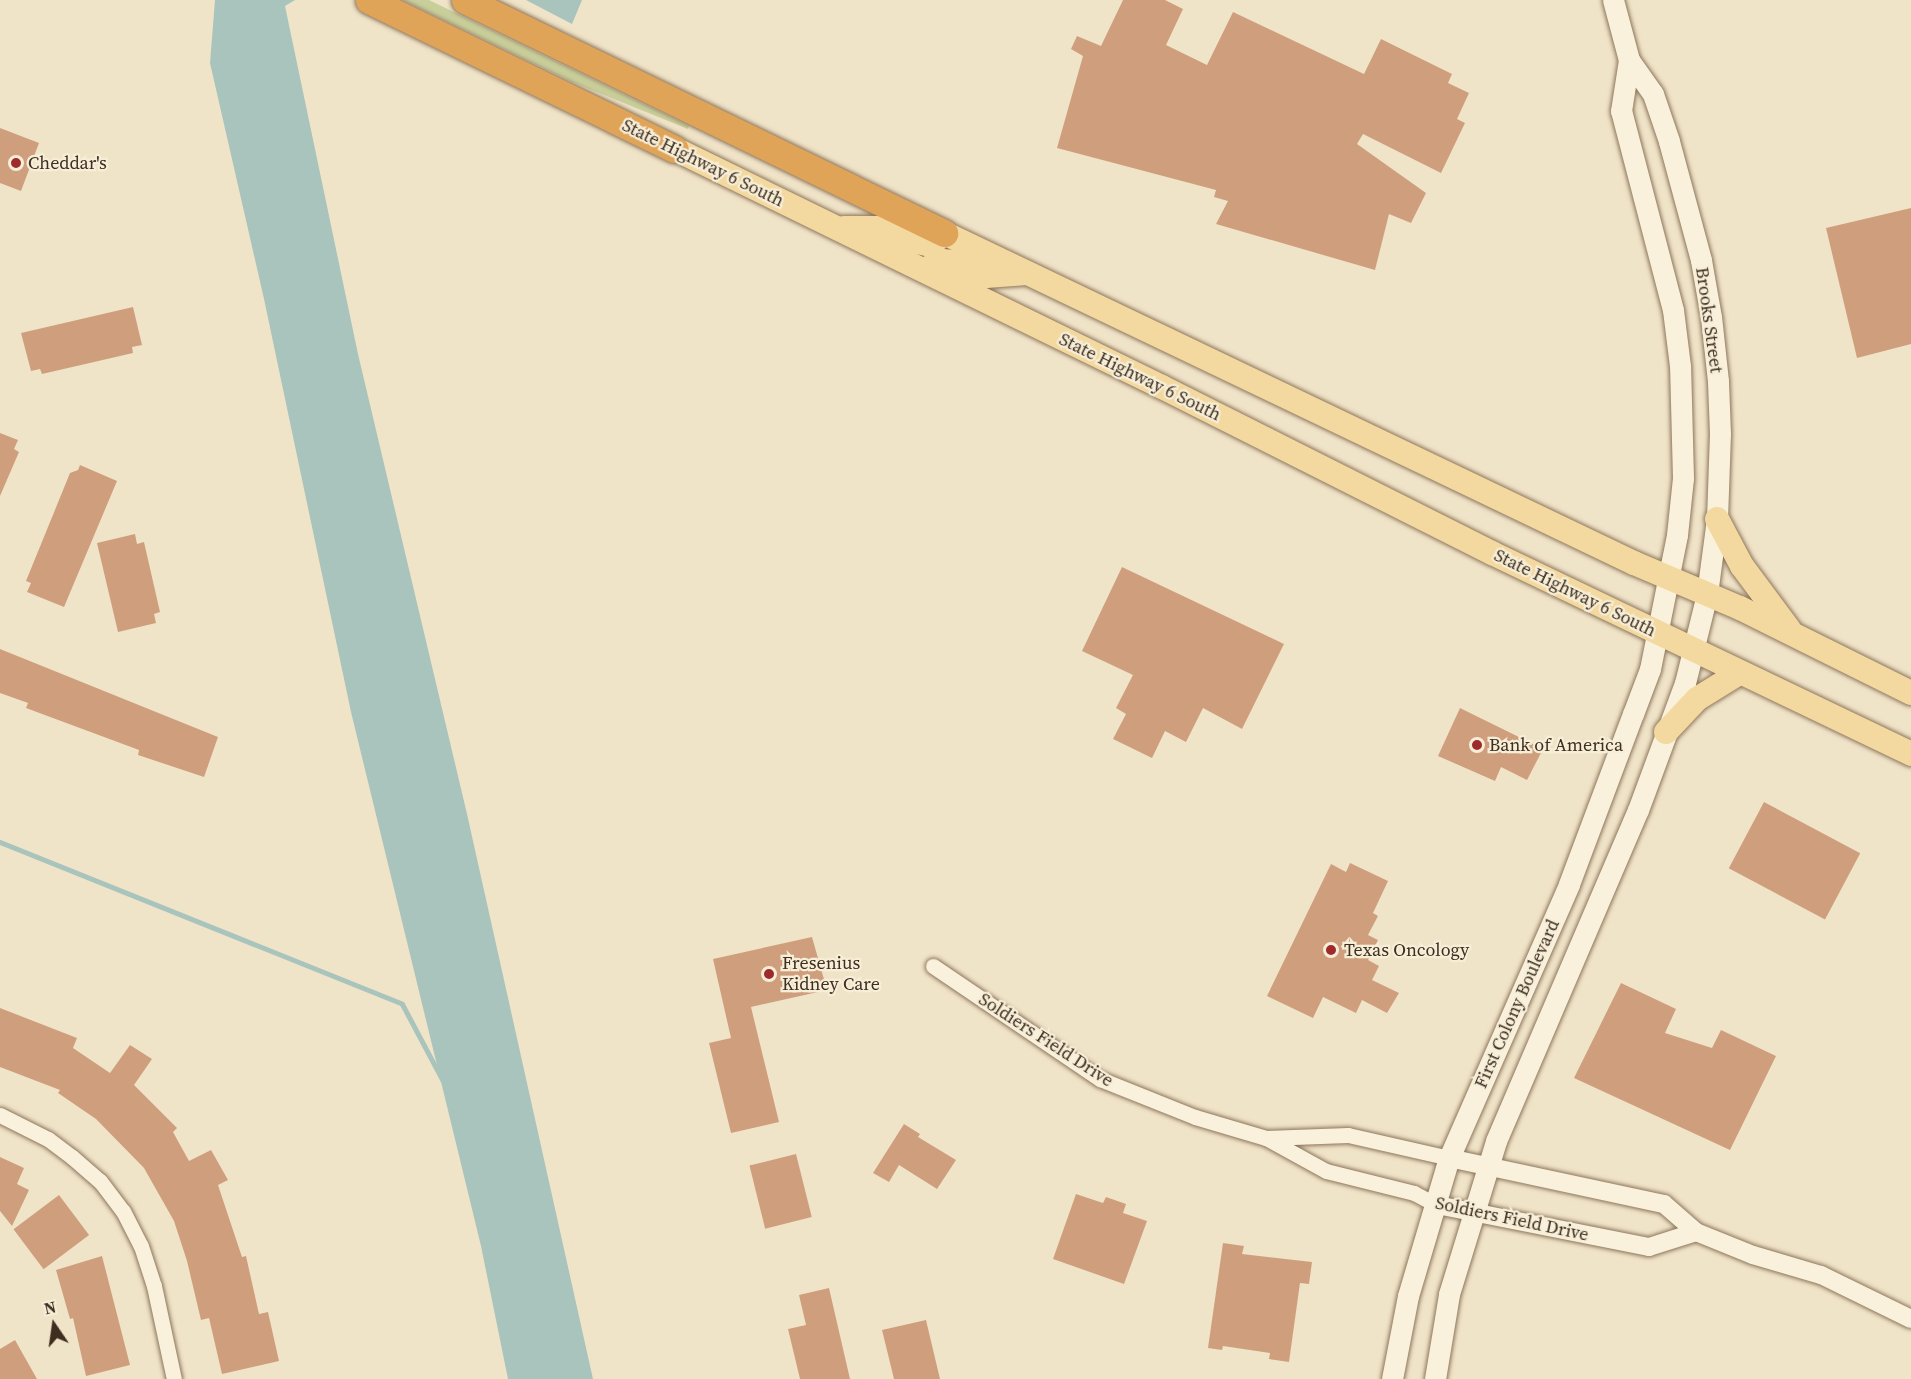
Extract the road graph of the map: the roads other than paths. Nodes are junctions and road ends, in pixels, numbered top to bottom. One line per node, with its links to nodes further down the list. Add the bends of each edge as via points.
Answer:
1 (369, 0): 5 (highway, State Highway 6 South)
2 (465, 0): 7 (highway)
3 (1614, 0): 4 (main road, Brooks Street)
4 (1629, 60): 10 (main road, Brooks Street, via 1653,94 1701,260 1718,381); 11 (main road, Brooks Street, via 1621,111 1673,310 1680,366 1683,478)
5 (675, 149): 6 (main road, State Highway 6 South)
6 (836, 228): 7 (main road, via 885,228 931,245); 8 (main road, State Highway 6 South)
7 (944, 233): 9 (main road)
8 (924, 270): 9 (main road, via 942,261 956,262 986,276); 13 (main road, State Highway 6 South)
9 (1027, 273): 11 (main road)
10 (1718, 519): 12 (main road, Brooks Street); 14 (main road, via 1742,566)
11 (1669, 578): 12 (main road); 13 (main road, Brooks Street)
12 (1707, 594): 14 (main road); 15 (main road, Brooks Street)
13 (1657, 633): 15 (main road, State Highway 6 South); 23 (main road, First Colony Boulevard, via 1650,669 1569,884)
14 (1792, 633): 17 (main road)
15 (1695, 651): 16 (main road, State Highway 6 South); 18 (main road, First Colony Boulevard)
16 (1740, 674): 18 (main road, via 1697,699); 19 (main road, State Highway 6 South)
17 (1911, 693)
18 (1666, 732): 24 (main road, First Colony Boulevard, via 1638,810 1509,1108)
19 (1911, 754)
20 (933, 966): 22 (street, Soldiers Field Drive, via 1100,1079 1194,1117)
21 (0, 1115): 29 (street, via 48,1138 72,1156 100,1181 123,1211 141,1246 154,1286)
22 (1266, 1138): 23 (street, Soldiers Field Drive, via 1348,1135); 25 (street, Soldiers Field Drive, via 1326,1171 1414,1193)
23 (1449, 1158): 24 (street, Soldiers Field Drive); 25 (main road, First Colony Boulevard)
24 (1488, 1167): 26 (main road, First Colony Boulevard); 27 (street, Soldiers Field Drive, via 1664,1204)
25 (1437, 1205): 26 (street, Soldiers Field Drive); 30 (main road, First Colony Boulevard, via 1408,1296)
26 (1473, 1213): 27 (street, Soldiers Field Drive, via 1649,1247); 31 (main road, First Colony Boulevard, via 1449,1294)
27 (1696, 1232): 28 (street, Soldiers Field Drive, via 1753,1255 1821,1275)
28 (1911, 1319)
29 (174, 1379)
30 (1392, 1379)
31 (1435, 1379)

